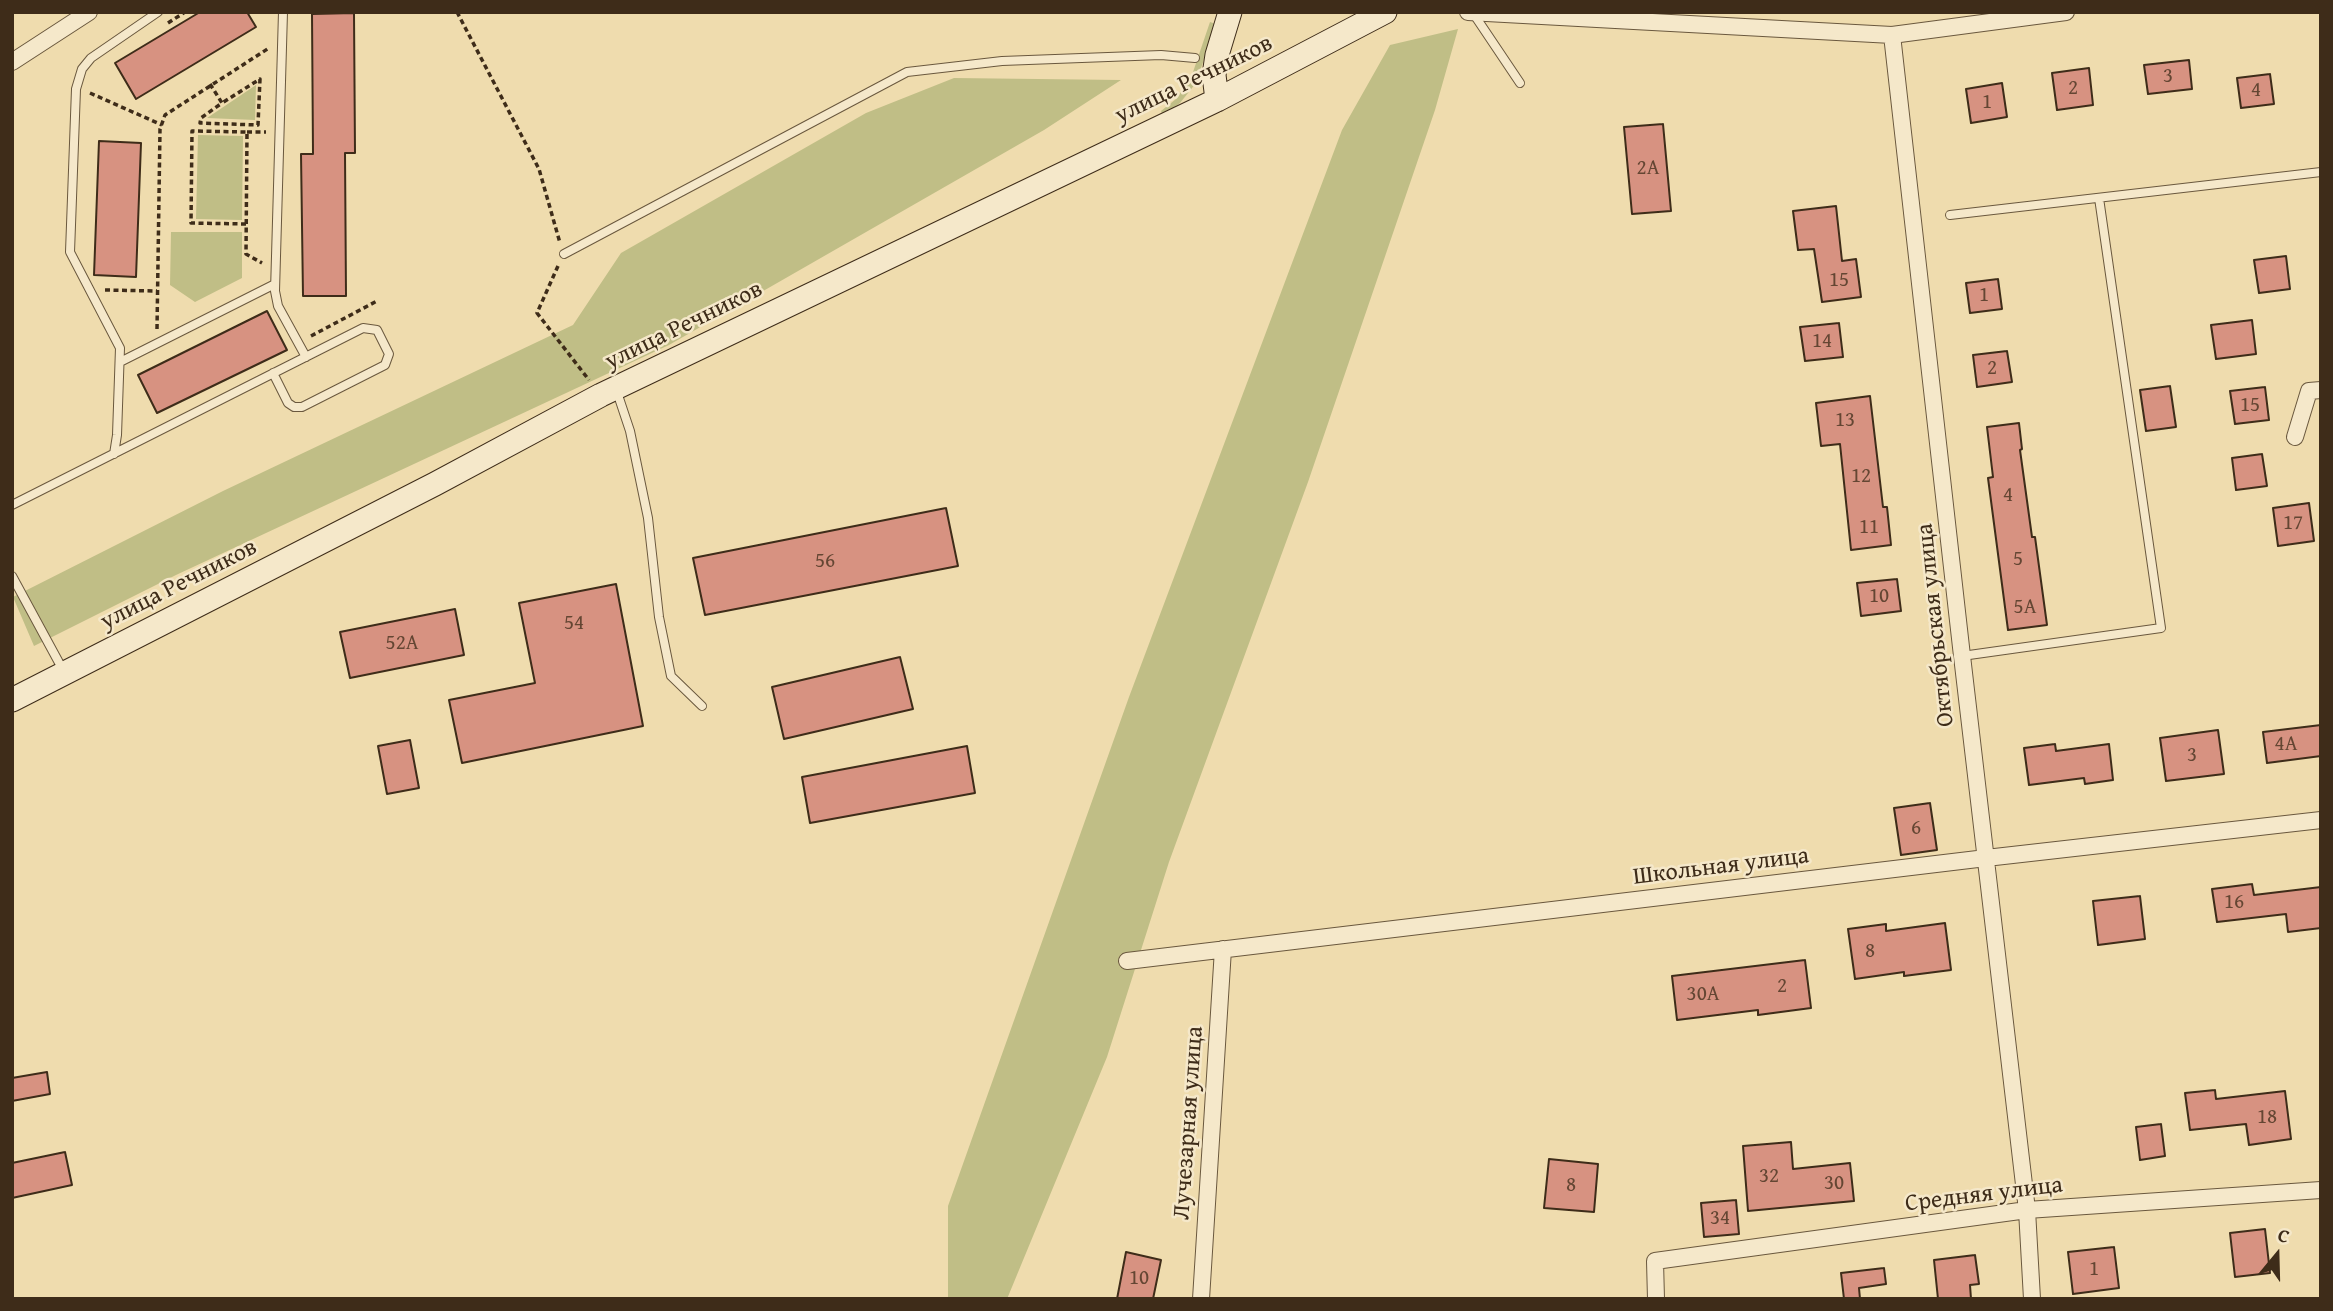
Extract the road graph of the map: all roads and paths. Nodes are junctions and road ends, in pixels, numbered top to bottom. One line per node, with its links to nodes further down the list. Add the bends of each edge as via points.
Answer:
1 (89, 12): 15 (street)
2 (158, 12): 37 (lane, via 91,58 76,89 70,252 120,348)
3 (185, 12): 11 (path)
4 (283, 12): 13 (lane)
5 (457, 12): 28 (path, via 540,169)
6 (1230, 12): 18 (street, via 1214,75)
7 (1385, 12): 18 (street, улица Речников)
8 (2066, 12): 12 (street)
9 (1470, 13): 10 (street); 16 (lane)
10 (1645, 18): 12 (street)
11 (163, 26)
12 (1892, 35): 45 (street, Октябрьская улица)
13 (282, 40): 17 (path); 29 (lane)
14 (1195, 58): 28 (lane, via 1161,55 1002,61 907,72)
15 (12, 62)
16 (1520, 83)
17 (210, 84): 20 (path); 21 (path, via 165,115)
18 (1217, 100): 40 (street, улица Речников)
19 (83, 102): 21 (path, via 87,91)
20 (222, 103): 22 (path, via 200,123); 22 (path, via 260,79)
21 (162, 125): 32 (path)
22 (258, 125): 23 (path)
23 (258, 132)
24 (2321, 172): 25 (lane)
25 (2099, 198): 26 (lane); 45 (lane, via 2161,628)
26 (1950, 215)
27 (246, 224): 27 (path, via 247,132 192,131 191,223); 29 (path, via 246,254)
28 (564, 254): 40 (path, via 537,313)
29 (275, 270): 30 (lane)
30 (275, 284): 35 (lane); 36 (lane, via 278,306)
31 (97, 290): 32 (path)
32 (158, 290): 35 (path)
33 (377, 301): 34 (path)
34 (308, 338)
35 (157, 343): 37 (lane)
36 (306, 356): 38 (lane); 38 (lane, via 363,328 377,330 389,354 385,365 302,408 288,403)
37 (120, 362): 42 (lane)
38 (273, 373): 42 (lane)
39 (2321, 390): 41 (street, via 2309,391)
40 (609, 392): 46 (street, улица Речников); 48 (lane, via 630,431 671,676)
41 (2295, 437)
42 (114, 454): 43 (lane)
43 (12, 505)
44 (12, 576): 46 (lane)
45 (1962, 656): 50 (street, Октябрьская улица)
46 (65, 673): 47 (street, улица Речников)
47 (12, 699)
48 (702, 706)
49 (2321, 820): 50 (street, Школьная улица)
50 (1986, 858): 51 (street, Школьная улица); 54 (street, Октябрьская улица)
51 (1223, 949): 52 (street, Школьная улица); 55 (street, Лучезарная улица)
52 (1127, 961)
53 (2321, 1189): 54 (street, Средняя улица)
54 (2027, 1210): 56 (street, Средняя улица, via 1654,1261); 57 (street, Октябрьская улица)
55 (1201, 1299)
56 (1656, 1299)
57 (2032, 1299)

